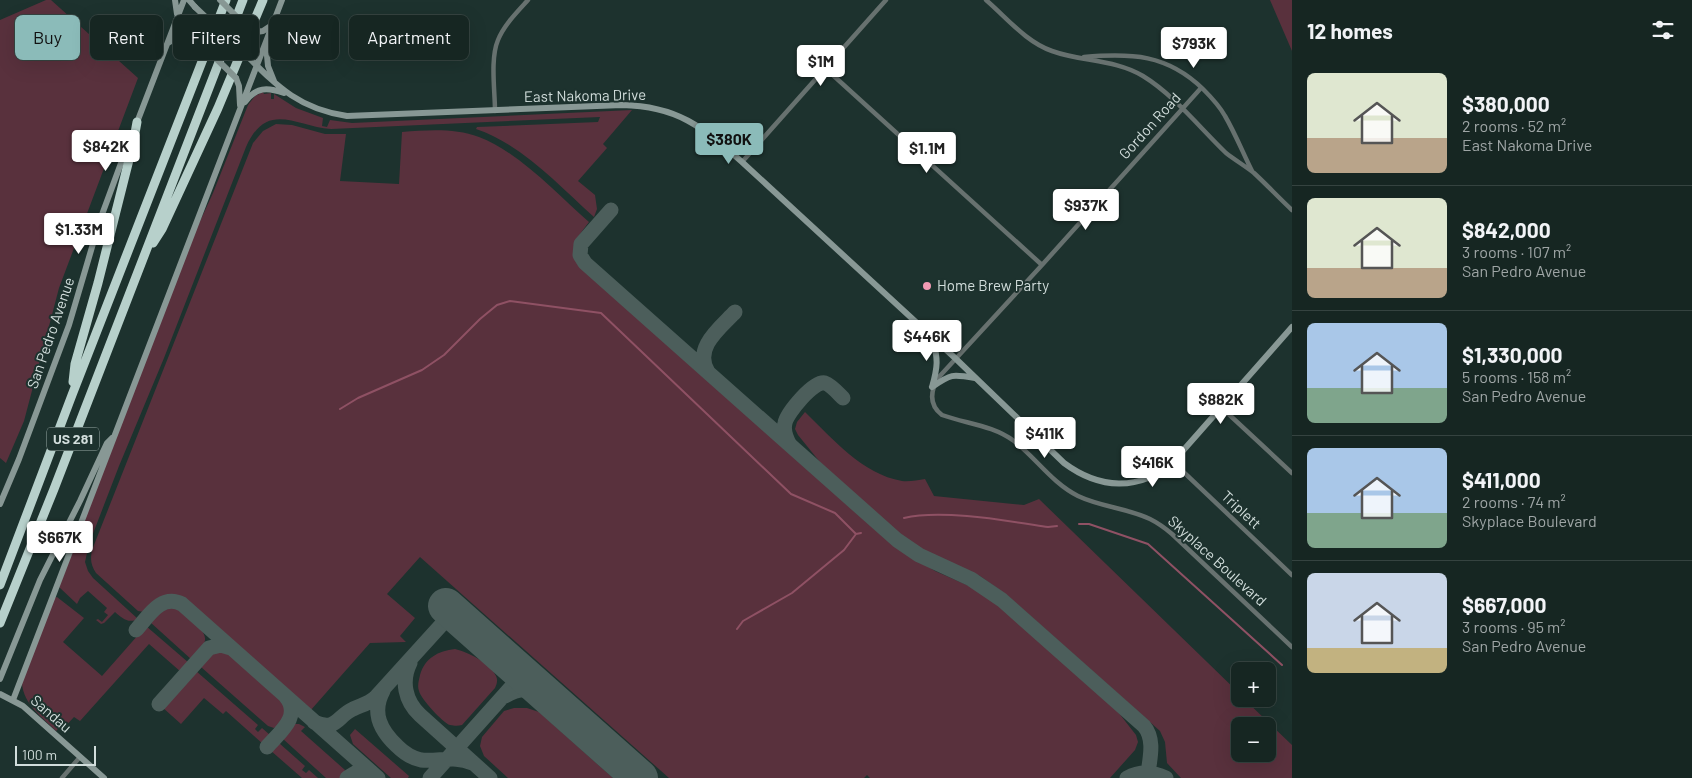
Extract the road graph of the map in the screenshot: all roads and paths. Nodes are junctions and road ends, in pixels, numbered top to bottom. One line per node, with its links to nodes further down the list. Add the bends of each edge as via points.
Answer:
1 (176, 0): 12 (main road)
2 (184, 0): 13 (main road, San Pedro Avenue)
3 (189, 0): 21 (main road, East Nakoma Drive, bridge)
4 (220, 0): 15 (main road, bridge, via 256,32)
5 (226, 0): 40 (highway, US 281)
6 (243, 0): 33 (highway, US 281)
7 (263, 0): 33 (highway, via 215,116 162,229)
8 (282, 0): 14 (main road)
9 (528, 0): 28 (street, via 497,41)
10 (886, 0): 22 (street)
11 (986, 0): 20 (street, via 1035,43)
12 (177, 15)
13 (179, 15)
14 (276, 15)
15 (269, 27)
16 (173, 29): 19 (main road, San Pedro Avenue)
17 (269, 32): 18 (main road)
18 (266, 40): 21 (main road); 23 (main road, via 267,60)
19 (167, 43): 26 (main road, bridge, via 184,35 195,38 236,78); 29 (main road, San Pedro Avenue)
20 (1079, 58): 24 (street, via 1123,55 1148,58 1177,68); 27 (street, via 1133,71)
21 (257, 66): 23 (main road, East Nakoma Drive); 26 (main road)
22 (825, 68): 30 (street); 34 (street)
23 (276, 84): 25 (main road, East Nakoma Drive)
24 (1201, 88): 27 (street, Gordon Road); 31 (street, via 1224,115)
25 (288, 94): 26 (main road, via 260,89 250,95); 28 (main road, East Nakoma Drive, via 312,108 347,116)
26 (240, 109): 42 (main road)
27 (1182, 109): 31 (street, via 1228,154); 34 (street, Gordon Road)
28 (495, 110): 30 (main road, East Nakoma Drive, via 622,105 649,107 675,114 699,126)
29 (137, 122): 40 (highway, via 75,364); 45 (main road, San Pedro Avenue, via 100,220 69,325)
30 (742, 162): 36 (main road, East Nakoma Drive)
31 (1253, 172): 32 (street)
32 (1292, 210)
33 (144, 255): 48 (highway, US 281)
34 (1042, 265): 37 (street, Gordon Road)
35 (1292, 327): 41 (main road, East Nakoma Drive)
36 (932, 338): 37 (main road, East Nakoma Drive); 39 (main road, via 938,358)
37 (955, 358): 38 (main road, East Nakoma Drive); 39 (street)
38 (975, 378): 39 (main road, via 948,376); 43 (main road, East Nakoma Drive, via 1076,472 1105,483 1120,484 1158,474)
39 (932, 387): 49 (street, Skyplace Boulevard, via 933,406 942,415 1002,433 1076,495 1096,504 1134,513 1174,535)
40 (72, 395): 47 (highway, US 281)
41 (1222, 408): 43 (main road, East Nakoma Drive); 44 (street)
42 (112, 438): 50 (main road, via 40,580); 52 (main road)
43 (1173, 462): 46 (street, Triplett)
44 (1292, 473)
45 (0, 504)
46 (1292, 575)
47 (0, 585)
48 (0, 623)
49 (1292, 647)
50 (0, 680)
51 (2, 695): 52 (main road, Sandau)
52 (13, 700): 53 (main road, Sandau)
53 (80, 757): 54 (street); 55 (main road, Sandau)
54 (62, 778)
55 (104, 778)

